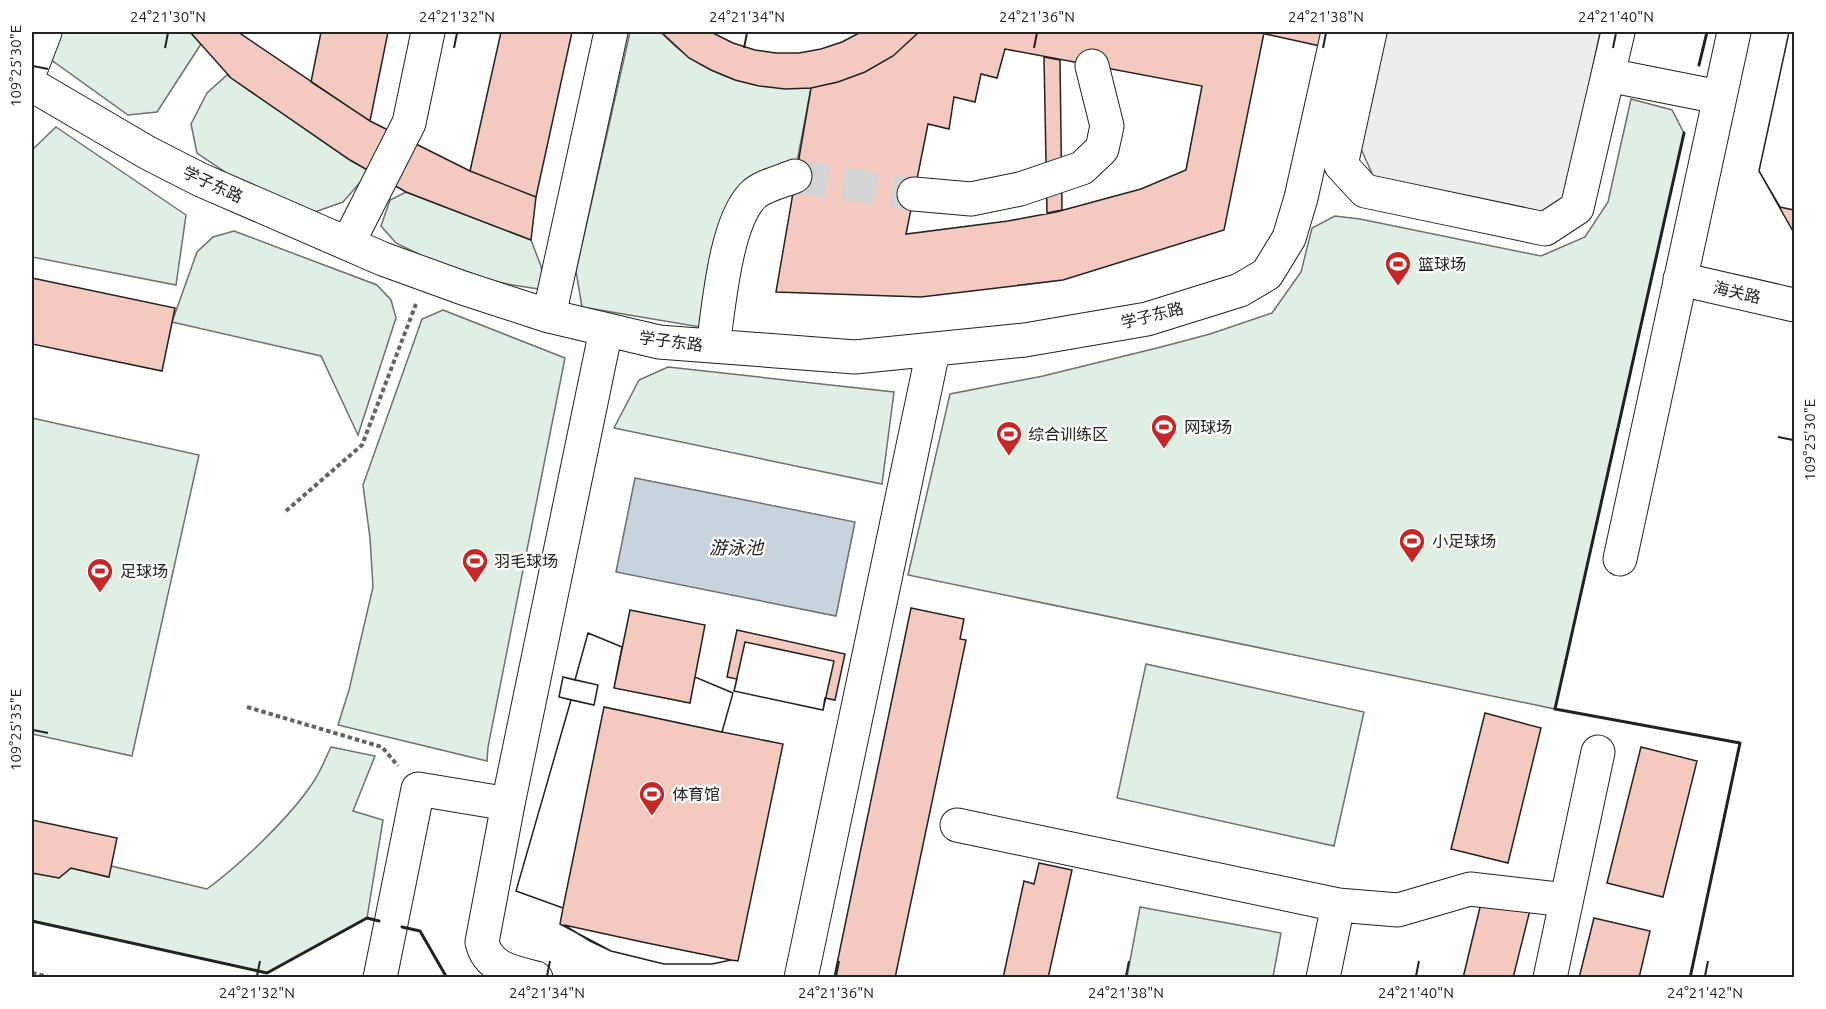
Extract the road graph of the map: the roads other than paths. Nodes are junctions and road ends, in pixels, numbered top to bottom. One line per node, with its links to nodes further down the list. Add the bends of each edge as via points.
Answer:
1 (45, 32): 7 (street)
2 (428, 32): 16 (street, via 409,123)
3 (611, 32): 19 (street)
4 (1618, 32): 9 (street)
5 (1734, 32): 11 (street)
6 (1353, 36): 12 (street); 15 (street, 学子东路)
7 (32, 66)
8 (1092, 66): 14 (street, via 1107,126 1102,149 1082,168 1020,189 971,199)
9 (1608, 75): 11 (street); 12 (street, via 1577,208 1545,229 1365,191)
10 (32, 85): 16 (street, 学子东路, via 201,180)
11 (1719, 98): 17 (street)
12 (1341, 165): 15 (street)
13 (795, 176): 21 (street, via 754,193 740,210 728,254)
14 (914, 194)
15 (1301, 198): 22 (street, 学子东路, via 1289,238 1267,274 1240,290 1147,319)
16 (348, 243): 19 (street, 学子东路, via 427,275)
17 (1680, 279): 18 (street, 海关路); 23 (street)
18 (1794, 305)
19 (549, 316): 20 (street, 学子东路)
20 (606, 330): 21 (street, 学子东路, via 659,342); 25 (street)
21 (714, 346): 22 (street, 学子东路, via 855,357)
22 (933, 351): 31 (street)
23 (1620, 559)
24 (1598, 752): 27 (street)
25 (508, 804): 29 (street, via 418,789); 30 (street, via 482,942 493,963)
26 (957, 825): 28 (street)
27 (1566, 900): 28 (street, via 1470,890 1398,910); 33 (street)
28 (1338, 905): 32 (street)
29 (380, 978)
30 (536, 978)
31 (801, 978)
32 (1323, 978)
33 (1550, 978)

